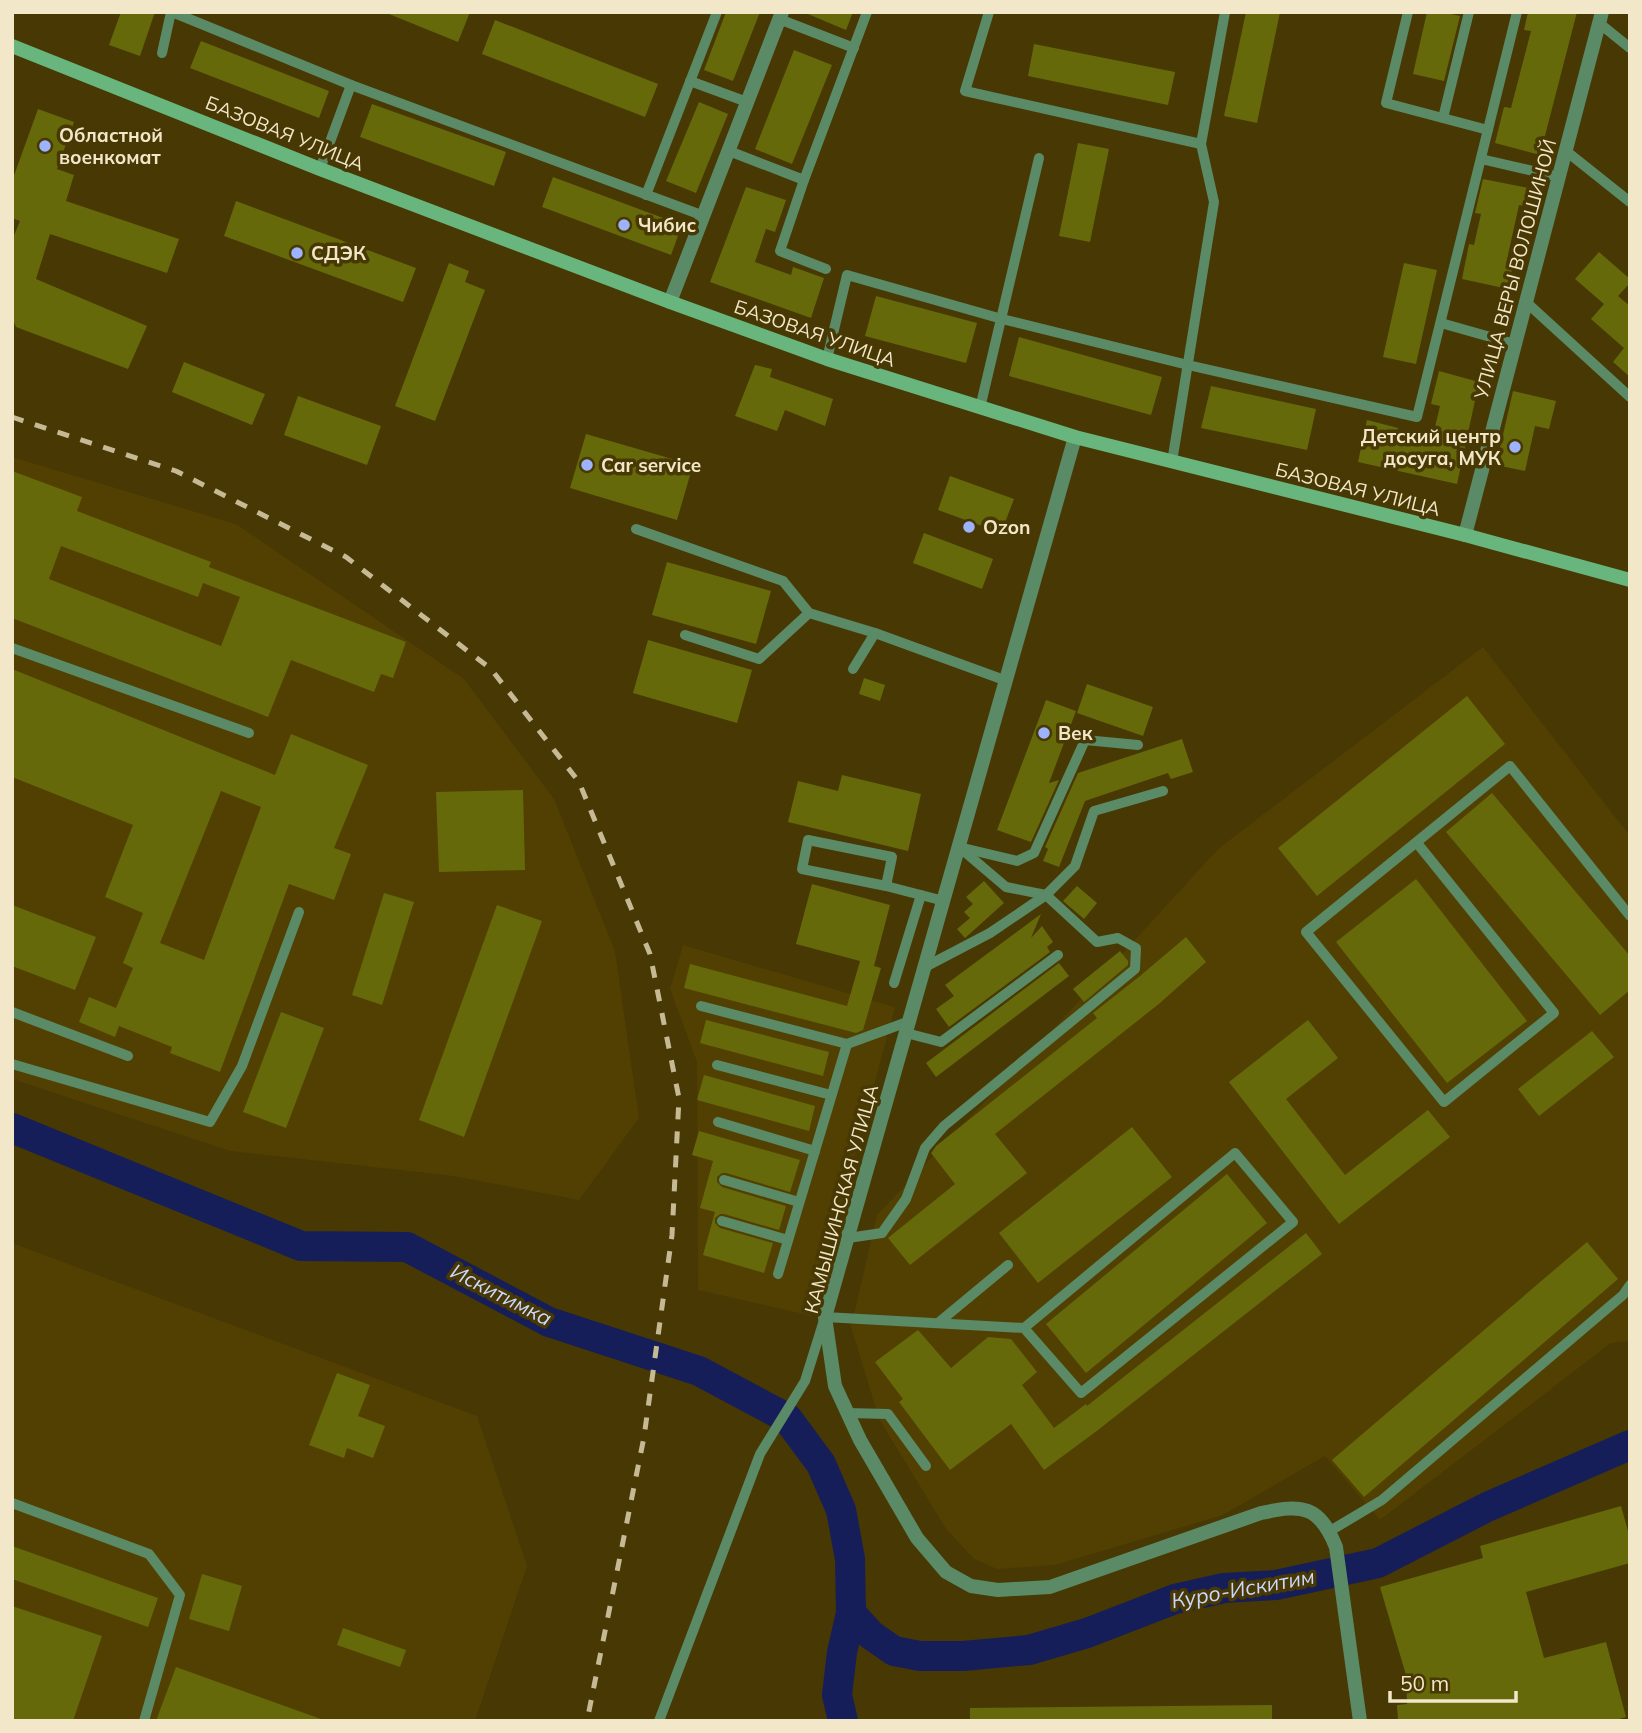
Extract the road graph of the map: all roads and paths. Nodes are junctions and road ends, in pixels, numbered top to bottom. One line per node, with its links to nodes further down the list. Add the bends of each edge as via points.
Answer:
1 (171, 12): 14 (lane); 16 (lane)
2 (717, 12): 15 (lane)
3 (867, 12): 12 (lane)
4 (989, 12): 20 (lane, via 965,91)
5 (1225, 12): 20 (lane)
6 (1408, 12): 18 (lane, via 1387,103)
7 (1469, 12): 18 (lane)
8 (1517, 12): 19 (lane)
9 (780, 16): 12 (lane); 17 (street)
10 (1601, 18): 13 (lane); 22 (street, УЛИЦА ВЕРЫ ВОЛОШИНОЙ)
11 (12, 46): 25 (main road, БАЗОВАЯ УЛИЦА)
12 (854, 48): 27 (lane)
13 (1630, 48)
14 (162, 53)
15 (691, 81): 17 (lane); 28 (lane)
16 (351, 85): 25 (lane); 28 (lane)
17 (747, 103): 21 (street)
18 (1443, 118): 19 (lane)
19 (1488, 130): 24 (lane)
20 (1201, 144): 38 (lane, via 1214,202)
21 (729, 151): 27 (lane); 30 (street)
22 (1566, 151): 26 (street, УЛИЦА ВЕРЫ ВОЛОШИНОЙ); 29 (lane)
23 (1039, 158): 34 (lane)
24 (1481, 159): 26 (lane); 35 (lane)
25 (320, 169): 32 (main road, БАЗОВАЯ УЛИЦА)
26 (1559, 177): 33 (street, УЛИЦА ВЕРЫ ВОЛОШИНОЙ)
27 (804, 180): 31 (lane, via 780,251)
28 (646, 195): 30 (lane)
29 (1630, 202)
30 (704, 216): 32 (street)
31 (826, 269)
32 (670, 302): 37 (main road, БАЗОВАЯ УЛИЦА)
33 (1526, 302): 36 (street, УЛИЦА ВЕРЫ ВОЛОШИНОЙ); 39 (lane)
34 (1002, 319): 37 (lane, via 847,275); 38 (lane); 40 (lane)
35 (1441, 323): 36 (lane); 38 (lane, via 1417,418)
36 (1515, 344): 44 (street, УЛИЦА ВЕРЫ ВОЛОШИНОЙ)
37 (827, 359): 40 (main road, БАЗОВАЯ УЛИЦА)
38 (1188, 365): 42 (lane)
39 (1630, 397)
40 (980, 408): 41 (main road, БАЗОВАЯ УЛИЦА)
41 (1075, 437): 42 (main road, БАЗОВАЯ УЛИЦА); 51 (street, КАМЫШИНСКАЯ УЛИЦА)
42 (1172, 463): 44 (main road, БАЗОВАЯ УЛИЦА)
43 (636, 529): 46 (lane, via 783,581)
44 (1465, 535): 45 (main road, БАЗОВАЯ УЛИЦА)
45 (1630, 580)
46 (809, 613): 47 (lane); 48 (lane, via 760,659)
47 (875, 633): 50 (lane); 51 (lane)
48 (685, 635)
49 (12, 648): 52 (lane)
50 (853, 669)
51 (1007, 681): 56 (street, КАМЫШИНСКАЯ УЛИЦА)
52 (249, 733)
53 (1138, 745): 56 (lane, via 1085,740 1034,853 1017,861)
54 (1163, 792): 59 (lane, via 1094,811 1075,866)
55 (1417, 843): 55 (lane, via 1306,932 1444,1102 1554,1013); 62 (lane, via 1510,766)
56 (959, 847): 59 (lane, via 1006,887); 60 (street, КАМЫШИНСКАЯ УЛИЦА)
57 (886, 886): 57 (lane, via 892,857 808,840 802,869); 58 (lane)
58 (920, 895): 60 (lane); 65 (lane)
59 (1046, 895): 64 (lane, via 990,933); 79 (lane, via 1097,942 1118,938 1136,948 1135,969 944,1126 925,1148 906,1199 882,1233)
60 (944, 901): 64 (street, КАМЫШИНСКАЯ УЛИЦА)
61 (299, 912): 71 (lane, via 242,1066 210,1122)
62 (1630, 916)
63 (1058, 955): 68 (lane, via 941,1042)
64 (925, 967): 68 (street, КАМЫШИНСКАЯ УЛИЦА)
65 (894, 982)
66 (701, 1006): 69 (lane)
67 (12, 1012): 70 (lane)
68 (908, 1027): 69 (lane); 79 (street, КАМЫШИНСКАЯ УЛИЦА)
69 (847, 1044): 73 (lane)
70 (128, 1056)
71 (12, 1064)
72 (718, 1065): 73 (lane)
73 (831, 1095): 75 (lane)
74 (718, 1122): 75 (lane)
75 (815, 1151): 77 (lane)
76 (724, 1180): 77 (lane)
77 (799, 1202): 80 (lane)
78 (722, 1221): 80 (lane)
79 (848, 1238): 84 (street, КАМЫШИНСКАЯ УЛИЦА)
80 (788, 1240): 82 (lane)
81 (1008, 1265): 85 (lane)
82 (778, 1274)
83 (1630, 1285): 90 (lane, via 1623,1296 1382,1500)
84 (825, 1317): 85 (lane); 87 (street, КАМЫШИНСКАЯ УЛИЦА, via 835,1386); 92 (lane, via 805,1381 761,1454)
85 (938, 1323): 86 (lane)
86 (1024, 1328): 86 (lane, via 1235,1153 1293,1222 1081,1393)
87 (847, 1413): 88 (lane, via 888,1415); 90 (street, КАМЫШИНСКАЯ УЛИЦА, via 917,1538 946,1572 971,1586 999,1590 1050,1587 1284,1508 1311,1511)
88 (926, 1466)
89 (12, 1503): 91 (lane, via 149,1554 180,1595)
90 (1330, 1531): 93 (street, КАМЫШИНСКАЯ УЛИЦА)
91 (144, 1721)
92 (659, 1721)
93 (1360, 1721)

